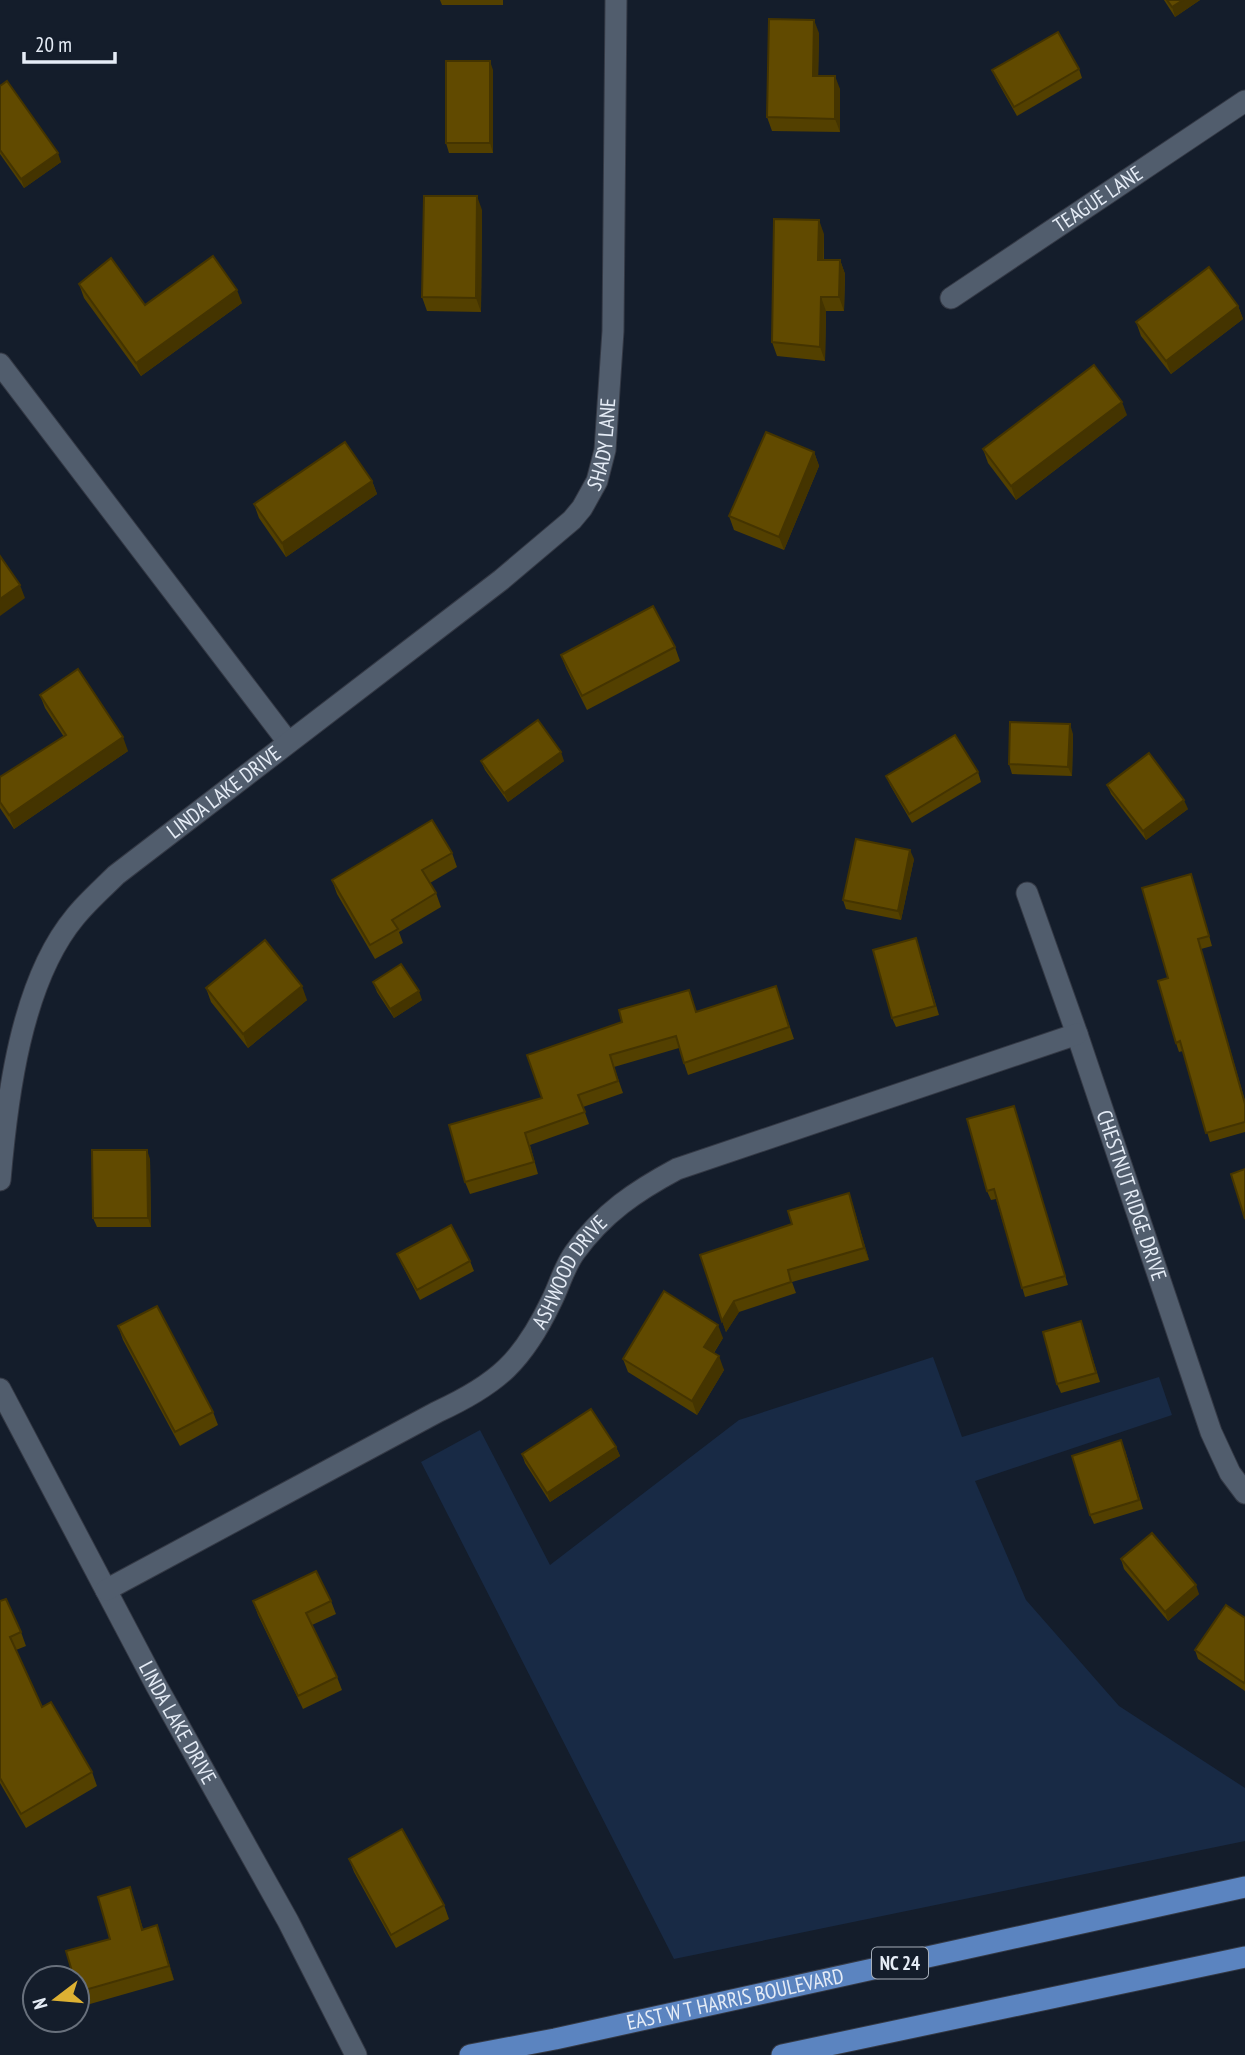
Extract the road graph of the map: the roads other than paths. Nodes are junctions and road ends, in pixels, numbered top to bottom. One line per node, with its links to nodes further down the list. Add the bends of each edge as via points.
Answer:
1 (616, 0): 5 (street, SHADY LANE, via 613,331 605,450 597,481 572,520 501,580)
2 (1245, 100): 3 (street, TEAGUE LANE)
3 (951, 298)
4 (0, 364): 5 (street, LINDA LAKE DRIVE)
5 (288, 742): 8 (street, LINDA LAKE DRIVE, via 116,875 66,929 41,975 23,1026)
6 (1027, 893): 7 (street, CHESTNUT RIDGE DRIVE)
7 (1077, 1034): 10 (street, CHESTNUT RIDGE DRIVE, via 1211,1432); 11 (street, ASHWOOD DRIVE, via 677,1169 638,1190 603,1218 574,1253 536,1334 495,1381)
8 (0, 1180)
9 (0, 1389): 11 (street, LINDA LAKE DRIVE)
10 (1245, 1493)
11 (106, 1590): 14 (street, LINDA LAKE DRIVE, via 288,1921)
12 (1245, 1887): 15 (main road, EAST W T HARRIS BOULEVARD / NC 24)
13 (1245, 1956): 16 (main road)
14 (356, 2055)
15 (470, 2055)
16 (782, 2055)

